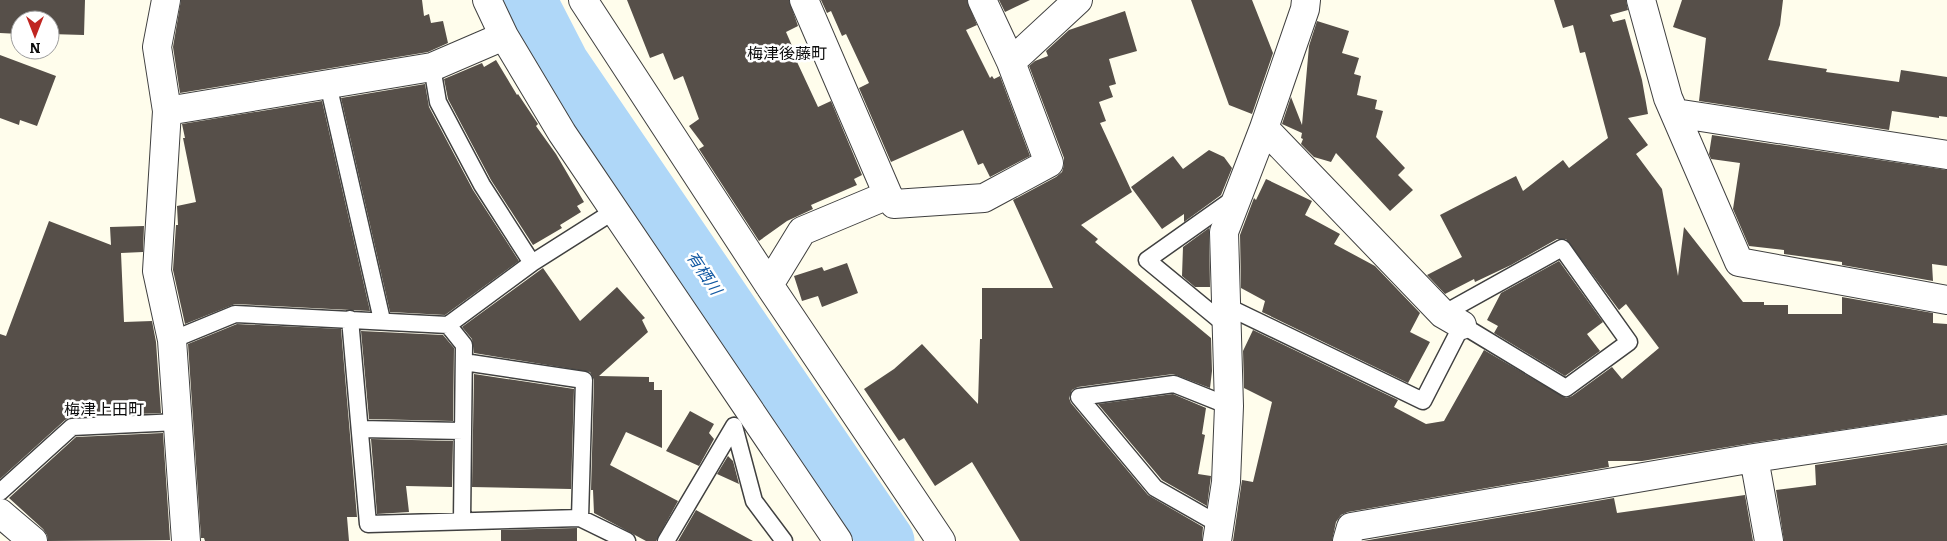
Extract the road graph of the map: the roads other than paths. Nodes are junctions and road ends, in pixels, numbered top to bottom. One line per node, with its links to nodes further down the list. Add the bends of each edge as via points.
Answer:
1 (166, 0): 13 (street, via 156,47)
2 (487, 0): 9 (street)
3 (583, 0): 21 (street)
4 (804, 0): 17 (street)
5 (982, 0): 10 (street)
6 (1078, 0): 10 (street)
7 (1306, 0): 15 (street)
8 (1641, 0): 14 (street)
9 (504, 36): 11 (street); 19 (street, via 562,133)
10 (1010, 62): 17 (street, via 1049,163 984,198 894,204)
11 (432, 67): 12 (street); 20 (lane, via 438,102 482,185)
12 (328, 84): 13 (street); 25 (lane)
13 (167, 111): 28 (street, via 157,271)
14 (1675, 113): 16 (street); 22 (street, via 1738,262)
15 (1264, 128): 18 (street); 26 (street)
16 (1947, 155)
17 (888, 195): 21 (street, via 802,231)
18 (1238, 195): 23 (street, via 1224,232); 23 (lane, via 1147,260)
19 (614, 211): 20 (lane); 31 (street)
20 (532, 263): 27 (lane)
21 (769, 285): 48 (street)
22 (1947, 300)
23 (1226, 316): 26 (lane, via 1423,401); 30 (street)
24 (350, 319): 25 (lane); 28 (lane, via 234,314); 33 (lane)
25 (382, 320): 27 (lane)
26 (1452, 320): 26 (lane, via 1566,388 1629,342 1562,248)
27 (448, 325): 29 (lane, via 464,345)
28 (172, 340): 32 (street)
29 (464, 362): 35 (lane); 39 (lane, via 584,380)
30 (1229, 406): 41 (street, via 1226,482); 41 (lane, via 1174,384 1079,397 1155,488)
31 (742, 419): 45 (lane); 46 (lane, via 754,501); 47 (street)
32 (178, 422): 37 (lane, via 72,427); 43 (street)
33 (360, 429): 35 (lane); 40 (lane, via 368,524)
34 (1947, 429): 36 (street)
35 (464, 431): 40 (lane)
36 (1754, 458): 49 (street, via 1351,527); 50 (street)
37 (0, 492)
38 (0, 514): 42 (street)
39 (580, 518): 40 (lane); 44 (lane)
40 (462, 521)
41 (1219, 533)
42 (33, 541)
43 (186, 541)
44 (627, 541)
45 (666, 541)
46 (784, 541)
47 (838, 541)
48 (941, 541)
49 (1346, 541)
50 (1769, 541)

